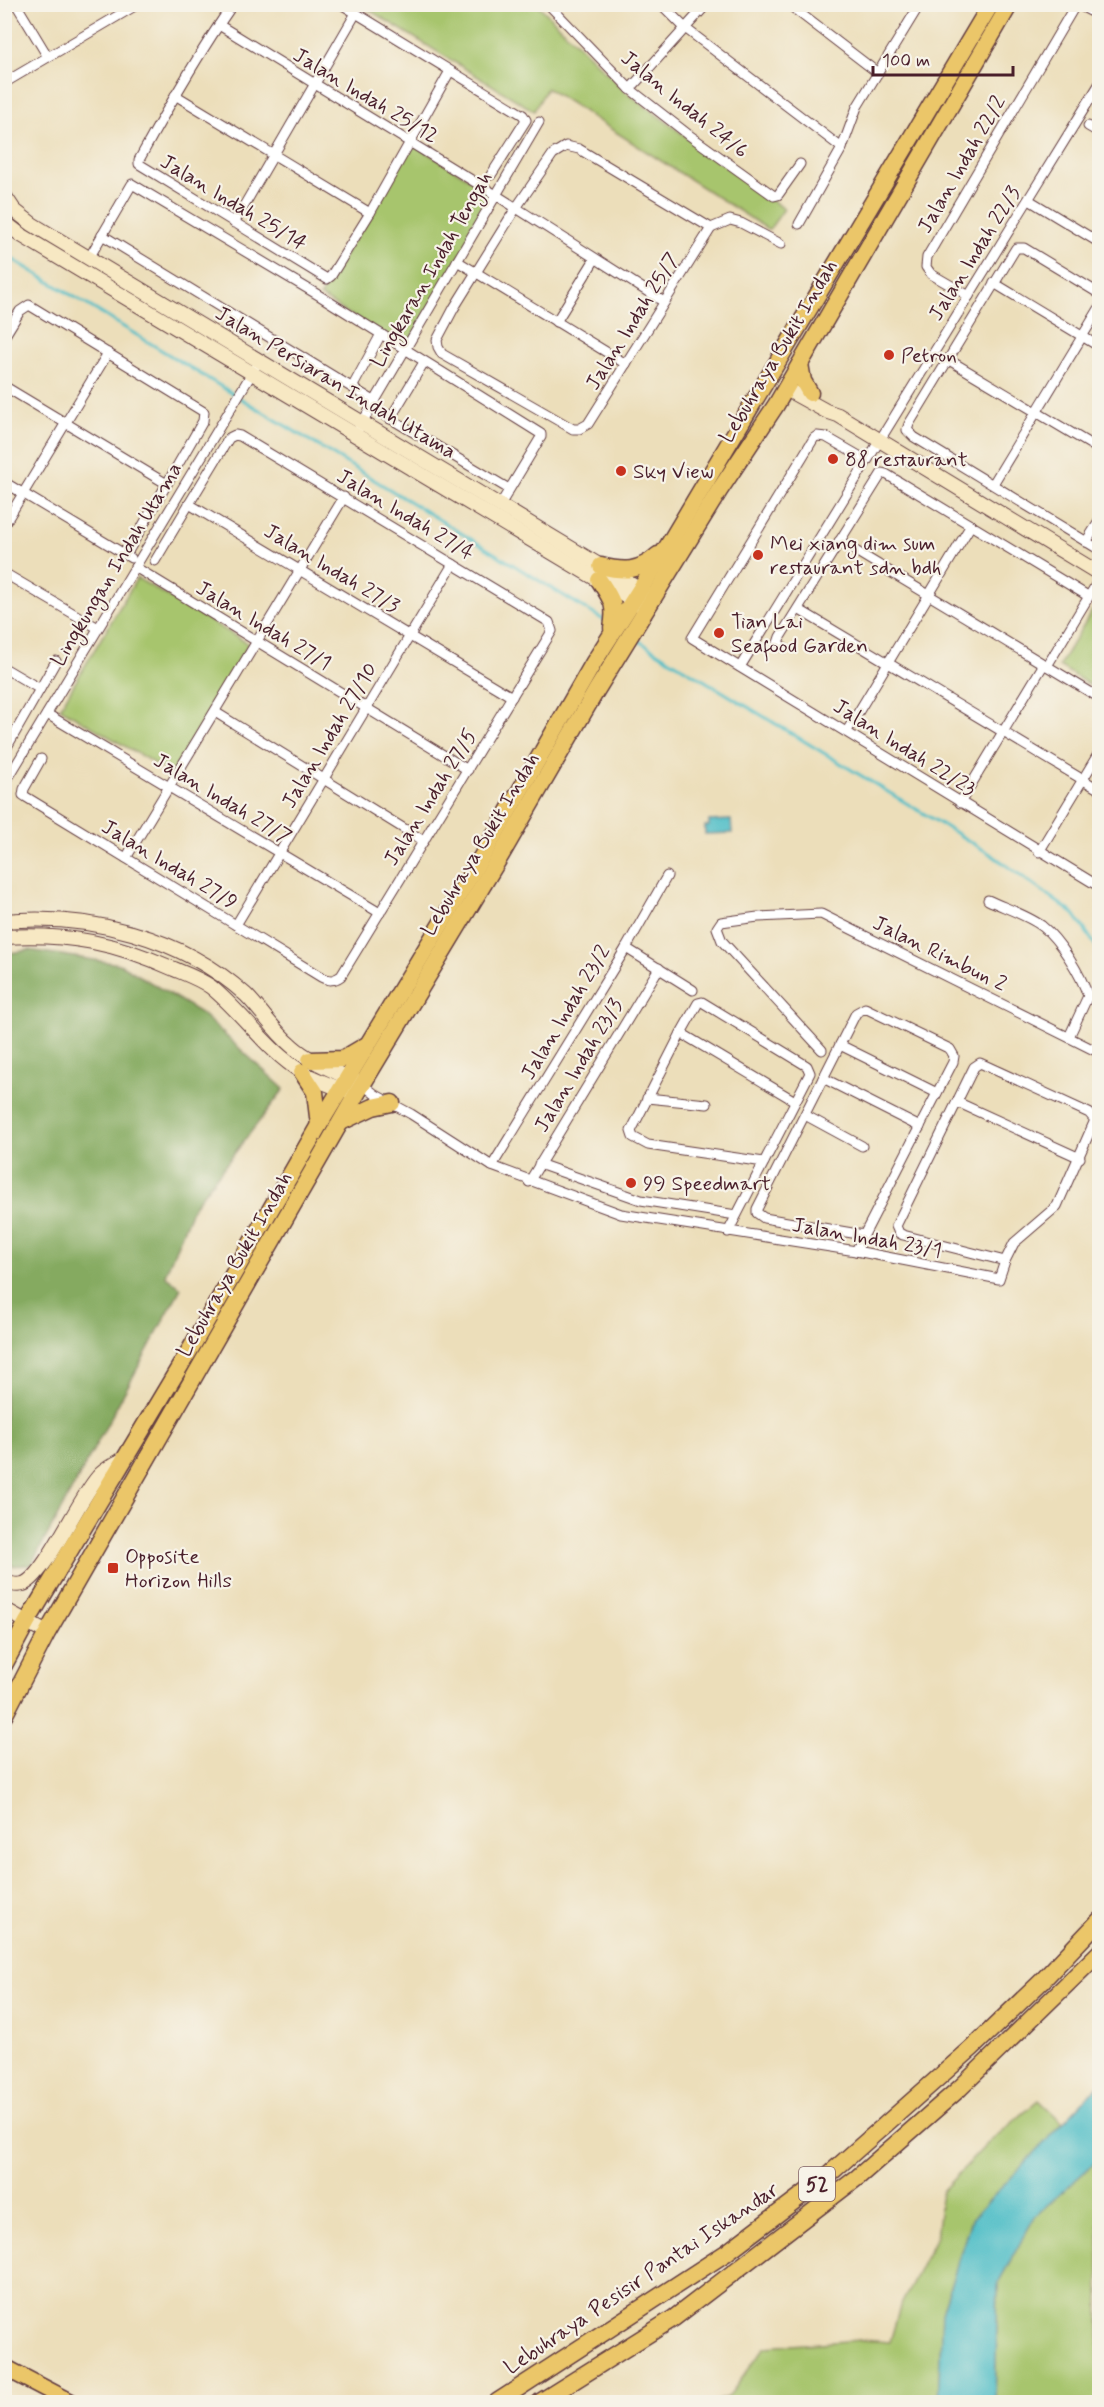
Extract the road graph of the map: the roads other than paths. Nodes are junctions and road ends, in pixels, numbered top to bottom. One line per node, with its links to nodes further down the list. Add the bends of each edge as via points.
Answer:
1 (16, 4): 19 (street)
2 (115, 4): 15 (street)
3 (138, 4): 15 (street)
4 (233, 4): 17 (street, Jalan Indah 25/14)
5 (341, 4): 14 (street)
6 (548, 4): 25 (street, Jalan Indah 24/6)
7 (661, 4): 18 (street)
8 (706, 4): 18 (street)
9 (788, 4): 21 (street)
10 (991, 4): 62 (highway, Lebuhraya Bukit Indah)
11 (1010, 4): 68 (highway, Lebuhraya Bukit Indah)
12 (1076, 4): 16 (street); 53 (street, Jalan Indah 22/2, via 927,257 926,267 932,274)
13 (918, 5): 21 (street)
14 (356, 13): 20 (street); 24 (street)
15 (121, 15): 19 (street)
16 (1100, 16)
17 (219, 25): 24 (street, Jalan Indah 25/12); 26 (street, Jalan Indah 25/14)
18 (685, 28): 25 (street); 31 (street)
19 (48, 57): 22 (street)
20 (450, 71): 30 (street); 34 (street, via 526,120)
21 (878, 73): 31 (street, via 857,107)
22 (4, 83)
23 (1100, 83): 37 (street, Jalan Indah 22/3)
24 (314, 84): 30 (street, Jalan Indah 25/12); 32 (street)
25 (630, 89): 33 (street, Jalan Indah 24/6, via 774,196)
26 (175, 95): 32 (street); 41 (street, Jalan Indah 25/14, via 139,164)
27 (539, 122): 36 (street, Lingkaran Indah Tengah)
28 (1088, 126): 29 (street)
29 (1100, 133)
30 (411, 143): 36 (street, Jalan Indah 25/12); 39 (street)
31 (842, 148): 42 (street)
32 (272, 154): 39 (street); 41 (street)
33 (800, 164)
34 (490, 175)
35 (4, 195): 47 (main road, Jalan Persiaran Indah Utama, via 32,224)
36 (496, 195): 38 (street, Jalan Indah 25/12); 49 (street, Lingkaran Indah Tengah)
37 (1029, 200): 45 (street); 53 (street, Jalan Indah 22/3)
38 (516, 208): 43 (street, via 553,154 566,146 579,149); 48 (street, Jalan Indah 25/12); 50 (street)
39 (370, 213): 41 (street, Jalan Indah 25/14, via 327,279)
40 (4, 222): 69 (main road, Jalan Persiaran Indah Utama)
41 (234, 223)
42 (799, 224)
43 (711, 228): 46 (street, via 730,220); 54 (street, Jalan Indah 25/7)
44 (102, 235): 47 (street); 57 (street, via 132,184); 72 (street)
45 (1100, 243)
46 (781, 244)
47 (89, 258): 65 (main road, Jalan Persiaran Indah Utama)
48 (595, 259): 54 (street, Jalan Indah 25/12); 56 (street)
49 (457, 261): 50 (street); 61 (street, Lingkaran Indah Tengah)
50 (476, 272): 56 (street); 67 (street, Jalan Indah 25/7, via 437,340 442,354 573,429 588,424)
51 (994, 283): 52 (street, via 1020,246); 58 (street); 64 (street)
52 (1100, 294)
53 (969, 296): 82 (street, Jalan Indah 22/3)
54 (664, 302): 67 (street, Jalan Indah 25/7)
55 (1100, 307): 58 (street)
56 (556, 322): 67 (street)
57 (381, 334): 61 (street); 72 (street)
58 (1082, 336): 60 (street); 77 (street)
59 (4, 337): 63 (street, via 20,311 29,305)
60 (1100, 347)
61 (405, 350): 66 (street); 75 (street, Lingkaran Indah Tengah)
62 (782, 352): 70 (highway); 73 (highway, Lebuhraya Bukit Indah)
63 (108, 353): 80 (street); 86 (street, via 204,412 203,422)
64 (948, 360): 77 (street); 87 (street, via 908,430)
65 (259, 361): 69 (street, Lingkungan Indah Utama); 79 (main road, Jalan Persiaran Indah Utama)
66 (424, 362): 78 (street); 88 (street, via 541,434)
67 (626, 364)
68 (800, 364): 70 (highway, Lebuhraya Bukit Indah); 74 (highway)
69 (252, 373): 81 (main road, Jalan Persiaran Indah Utama); 103 (street, Lingkungan Indah Utama)
70 (786, 384): 73 (highway); 74 (main road); 76 (highway, Lebuhraya Bukit Indah)
71 (4, 386): 80 (street)
72 (353, 386): 75 (street)
73 (759, 390): 98 (highway, Lebuhraya Bukit Indah)
74 (806, 396): 76 (highway); 82 (main road, via 828,405)
75 (373, 404): 78 (street); 79 (street, Lingkaran Indah Tengah)
76 (776, 405): 110 (highway, Lebuhraya Bukit Indah)
77 (1036, 412): 83 (street); 87 (street)
78 (390, 419): 88 (street)
79 (363, 422): 81 (street, Lingkaran Indah Tengah); 92 (main road, Jalan Persiaran Indah Utama)
80 (66, 423): 86 (street); 89 (street)
81 (355, 435): 106 (main road, Jalan Persiaran Indah Utama)
82 (877, 441): 84 (street, Jalan Indah 22/3); 107 (main road)
83 (1100, 450)
84 (866, 460): 122 (street, Jalan Indah 22/3); 122 (street, Jalan Indah 22/23, via 826,436 817,436 692,638)
85 (4, 482): 89 (street, Jalan Indah 27/1)
86 (167, 484): 100 (street)
87 (993, 484): 97 (street)
88 (509, 489): 92 (street)
89 (23, 494): 94 (street); 100 (street, Jalan Indah 27/1)
90 (344, 497): 91 (street, Jalan Indah 27/4, via 235,435 229,438); 102 (street, Jalan Indah 27/4); 104 (street)
91 (189, 504): 101 (street); 104 (street, Jalan Indah 27/3)
92 (500, 505): 106 (main road, Jalan Persiaran Indah Utama)
93 (1100, 520): 97 (street)
94 (4, 525)
95 (971, 525): 96 (street, via 882,473); 108 (street); 109 (street)
96 (839, 541): 108 (street); 111 (street)
97 (1086, 542): 99 (street)
98 (667, 547): 106 (highway, via 638,569); 110 (highway, Lebuhraya Bukit Indah)
99 (1100, 550)
100 (126, 555): 103 (street, Jalan Indah 27/1)
101 (155, 561)
102 (453, 564): 114 (street, Jalan Indah 27/4, via 549,622); 115 (street, Jalan Indah 27/10)
103 (136, 565): 113 (street, Lingkungan Indah Utama); 116 (street, Jalan Indah 27/1)
104 (301, 570): 115 (street, Jalan Indah 27/3); 116 (street)
105 (4, 573): 113 (street)
106 (600, 573): 110 (main road, Jalan Persiaran Indah Utama); 112 (highway)
107 (1100, 576): 109 (street)
108 (929, 595): 120 (street); 121 (street)
109 (1088, 596): 121 (street)
110 (643, 599): 112 (highway, Lebuhraya Bukit Indah)
111 (798, 609): 118 (street, via 780,637 778,643); 120 (street)
112 (625, 617): 117 (highway); 117 (highway, Lebuhraya Bukit Indah)
113 (98, 628): 129 (street, Lingkungan Indah Utama)
114 (552, 631): 125 (street, Jalan Indah 27/5)
115 (410, 636): 125 (street, Jalan Indah 27/3); 127 (street, Jalan Indah 27/10)
116 (257, 642): 127 (street, Jalan Indah 27/1); 128 (street)
117 (616, 644): 159 (highway, Lebuhraya Bukit Indah); 165 (highway, Lebuhraya Bukit Indah, via 501,855)
118 (784, 648)
119 (56, 661): 124 (street)
120 (888, 663): 130 (street); 131 (street)
121 (1045, 665): 126 (street); 131 (street)
122 (740, 667): 130 (street, Jalan Indah 22/23)
123 (4, 668): 124 (street)
124 (40, 689): 133 (street)
125 (513, 697): 135 (street, Jalan Indah 27/5)
126 (1100, 698)
127 (367, 708): 135 (street, Jalan Indah 27/1); 136 (street, Jalan Indah 27/10)
128 (215, 712): 136 (street); 139 (street)
129 (47, 714): 138 (street, Lingkungan Indah Utama); 139 (street, Jalan Indah 27/7)
130 (847, 731): 141 (street, Jalan Indah 22/23)
131 (1003, 732): 137 (street); 141 (street)
132 (1100, 751): 137 (street)
133 (4, 752)
134 (41, 759): 145 (street, Jalan Indah 27/9, via 23,795)
135 (468, 770): 142 (street, Jalan Indah 27/5)
136 (324, 779): 142 (street); 144 (street, Jalan Indah 27/10)
137 (1082, 779): 140 (street); 143 (street)
138 (4, 786)
139 (170, 787): 144 (street, Jalan Indah 27/7); 145 (street)
140 (1100, 790)
141 (960, 803): 143 (street, Jalan Indah 22/23)
142 (424, 841): 149 (street, Jalan Indah 27/5)
143 (1039, 852): 147 (street, Jalan Indah 22/23)
144 (280, 853): 149 (street, Jalan Indah 27/7); 151 (street, Jalan Indah 27/10)
145 (126, 858): 151 (street, Jalan Indah 27/9)
146 (667, 876): 153 (street, Jalan Indah 23/2)
147 (1100, 887)
148 (988, 900): 158 (street, via 1041,925 1083,981 1088,996)
149 (380, 913): 155 (street, Jalan Indah 27/5)
150 (4, 921): 163 (main road, via 37,918 84,922 165,944 220,974 248,997)
151 (236, 926): 155 (street, Jalan Indah 27/9, via 321,977)
152 (4, 937): 163 (main road, via 37,935 109,944 158,962 209,986 281,1056)
153 (626, 948): 154 (street); 180 (street, Jalan Indah 23/2)
154 (659, 968): 156 (street); 179 (street, Jalan Indah 23/3)
155 (335, 980)
156 (693, 990)
157 (681, 1034): 167 (street); 168 (street); 168 (street, via 702,1002 807,1066 810,1073)
158 (1069, 1037): 161 (street, Jalan Rimbun 2, via 821,914 720,922 717,928 722,941); 162 (street, Jalan Rimbun 2)
159 (370, 1042): 163 (highway, via 343,1059); 165 (highway, Lebuhraya Bukit Indah)
160 (840, 1045): 164 (street); 166 (street); 166 (street, via 856,1013 865,1008 871,1010 953,1052 953,1062)
161 (822, 1050)
162 (1100, 1053)
163 (306, 1066): 165 (main road); 174 (highway, via 315,1092)
164 (823, 1078): 172 (street); 175 (street)
165 (352, 1086): 170 (street, Jalan Indah 23/1); 173 (highway, Lebuhraya Bukit Indah); 174 (highway, Lebuhraya Bukit Indah)
166 (937, 1093): 175 (street)
167 (647, 1098): 171 (street); 178 (street, via 631,1131 638,1142)
168 (795, 1101): 178 (street)
169 (957, 1102): 177 (street); 177 (street, via 976,1064 993,1068 1093,1116 1094,1127); 186 (street, via 896,1230)
170 (392, 1103): 173 (highway); 180 (street, Jalan Indah 23/1)
171 (707, 1104)
172 (805, 1115): 176 (street); 184 (street, via 758,1213 764,1218)
173 (341, 1122): 191 (highway, Lebuhraya Bukit Indah)
174 (319, 1125): 187 (highway, Lebuhraya Bukit Indah)
175 (920, 1127): 184 (street)
176 (862, 1146)
177 (1080, 1158): 186 (street, via 1057,1206 1014,1243)
178 (764, 1162): 182 (street)
179 (539, 1164): 181 (street, Jalan Indah 23/3); 182 (street, via 640,1200)
180 (492, 1166): 181 (street, Jalan Indah 23/1)
181 (529, 1182): 183 (street, Jalan Indah 23/1, via 621,1214)
182 (736, 1215): 183 (street)
183 (728, 1232): 185 (street, Jalan Indah 23/1)
184 (864, 1235): 185 (street)
185 (856, 1251): 186 (street, Jalan Indah 23/1, via 999,1279)
186 (1005, 1261)
187 (126, 1457): 188 (main road, via 99,1476 34,1577 23,1584); 190 (highway, Lebuhraya Bukit Indah)
188 (4, 1582)
189 (4, 1609): 190 (main road)
190 (27, 1622): 191 (main road); 192 (highway, Lebuhraya Bukit Indah)
191 (47, 1633): 193 (highway, Lebuhraya Bukit Indah)
192 (4, 1665)
193 (4, 1716)
194 (1100, 1920): 200 (highway, Lebuhraya Pesisir Pantai Iskandar / 52, via 972,2048 826,2177 726,2253)
195 (1100, 1952): 201 (highway, Lebuhraya Pesisir Pantai Iskandar / 52, via 960,2088 858,2177 674,2319)
196 (4, 2367): 199 (highway)
197 (4, 2379): 198 (highway)
198 (48, 2403)
199 (71, 2403)
200 (497, 2403)
201 (540, 2403)

